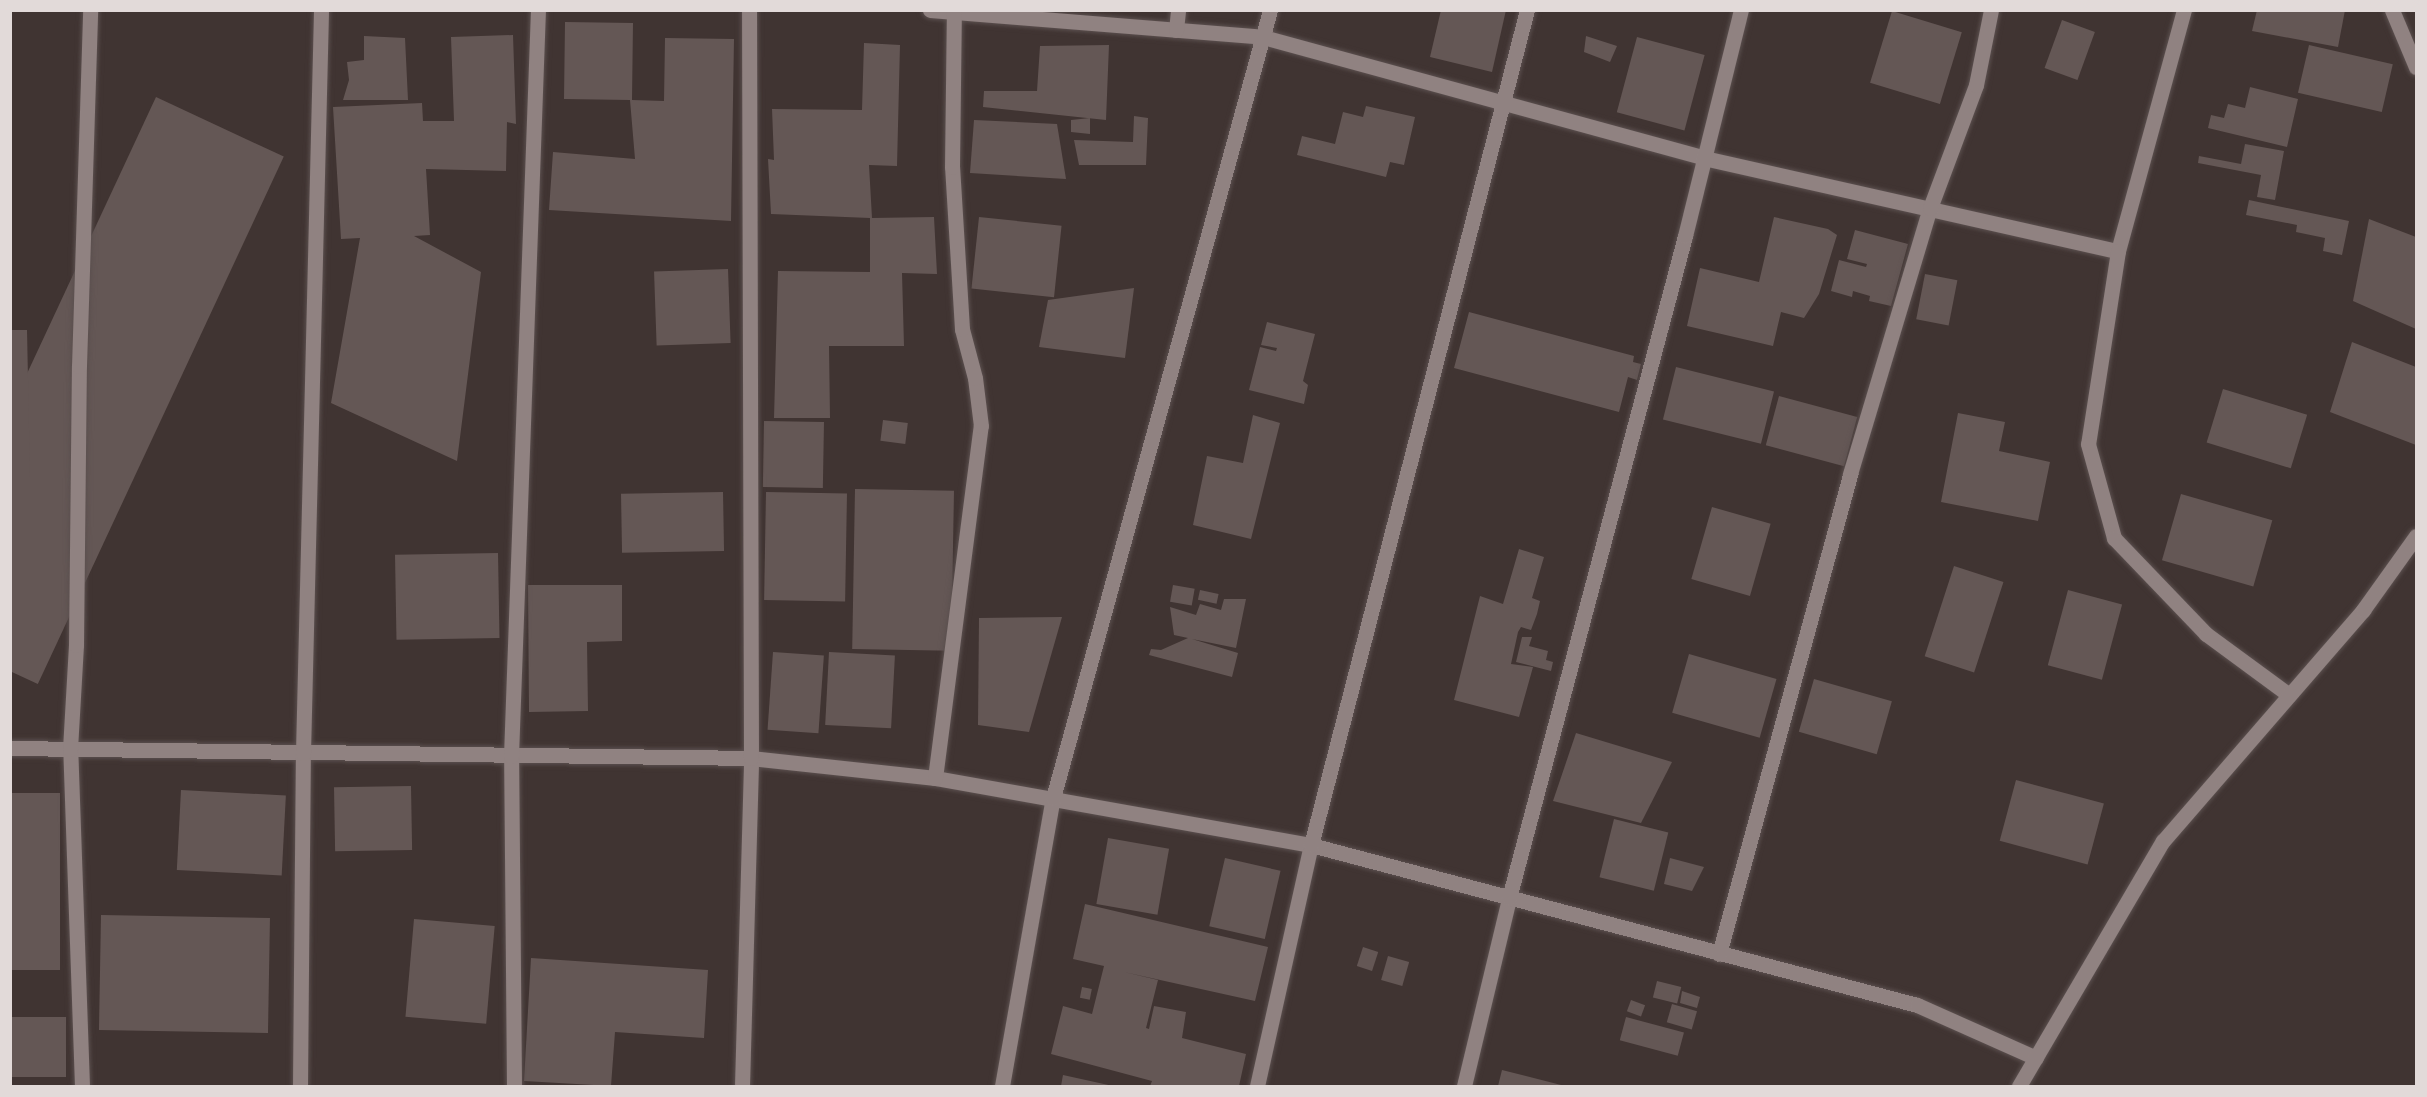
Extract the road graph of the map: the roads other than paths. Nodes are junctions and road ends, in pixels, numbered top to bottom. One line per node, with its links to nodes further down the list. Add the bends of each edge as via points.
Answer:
1 (90, 10): 24 (street, via 79,366 76,645)
2 (321, 10): 25 (street)
3 (538, 10): 26 (street)
4 (750, 10): 27 (street)
5 (930, 10): 13 (street)
6 (1178, 10): 14 (street)
7 (1270, 10): 15 (street)
8 (1527, 10): 17 (street)
9 (1741, 10): 18 (street)
10 (1991, 10): 19 (street, via 1976,85)
11 (2184, 10): 20 (street)
12 (2392, 10): 16 (street)
13 (954, 11): 14 (street); 28 (street, via 952,167 962,329 975,378 981,426)
14 (1176, 30): 15 (street)
15 (1263, 37): 17 (street); 29 (street)
16 (2416, 67)
17 (1503, 102): 18 (street); 30 (street)
18 (1704, 158): 19 (street); 31 (street)
19 (1930, 208): 20 (street); 32 (street, via 1850,474)
20 (2118, 250): 22 (street, via 2088,444 2114,538 2206,634)
21 (2416, 536): 22 (street, via 2363,610)
22 (2289, 695): 33 (street, via 2163,841)
23 (10, 748): 24 (street)
24 (70, 749): 25 (street); 34 (street)
25 (303, 753): 26 (street); 35 (street)
26 (511, 756): 27 (street); 36 (street)
27 (751, 758): 28 (street); 37 (street)
28 (935, 778): 29 (street)
29 (1053, 798): 30 (street); 38 (street)
30 (1311, 845): 31 (street); 39 (street)
31 (1509, 898): 32 (street); 40 (street)
32 (1719, 954): 33 (street, via 1917,1005)
33 (2036, 1058): 41 (street)
34 (82, 1086)
35 (300, 1086)
36 (514, 1086)
37 (742, 1086)
38 (1002, 1086)
39 (1257, 1086)
40 (1464, 1086)
41 (2019, 1086)

